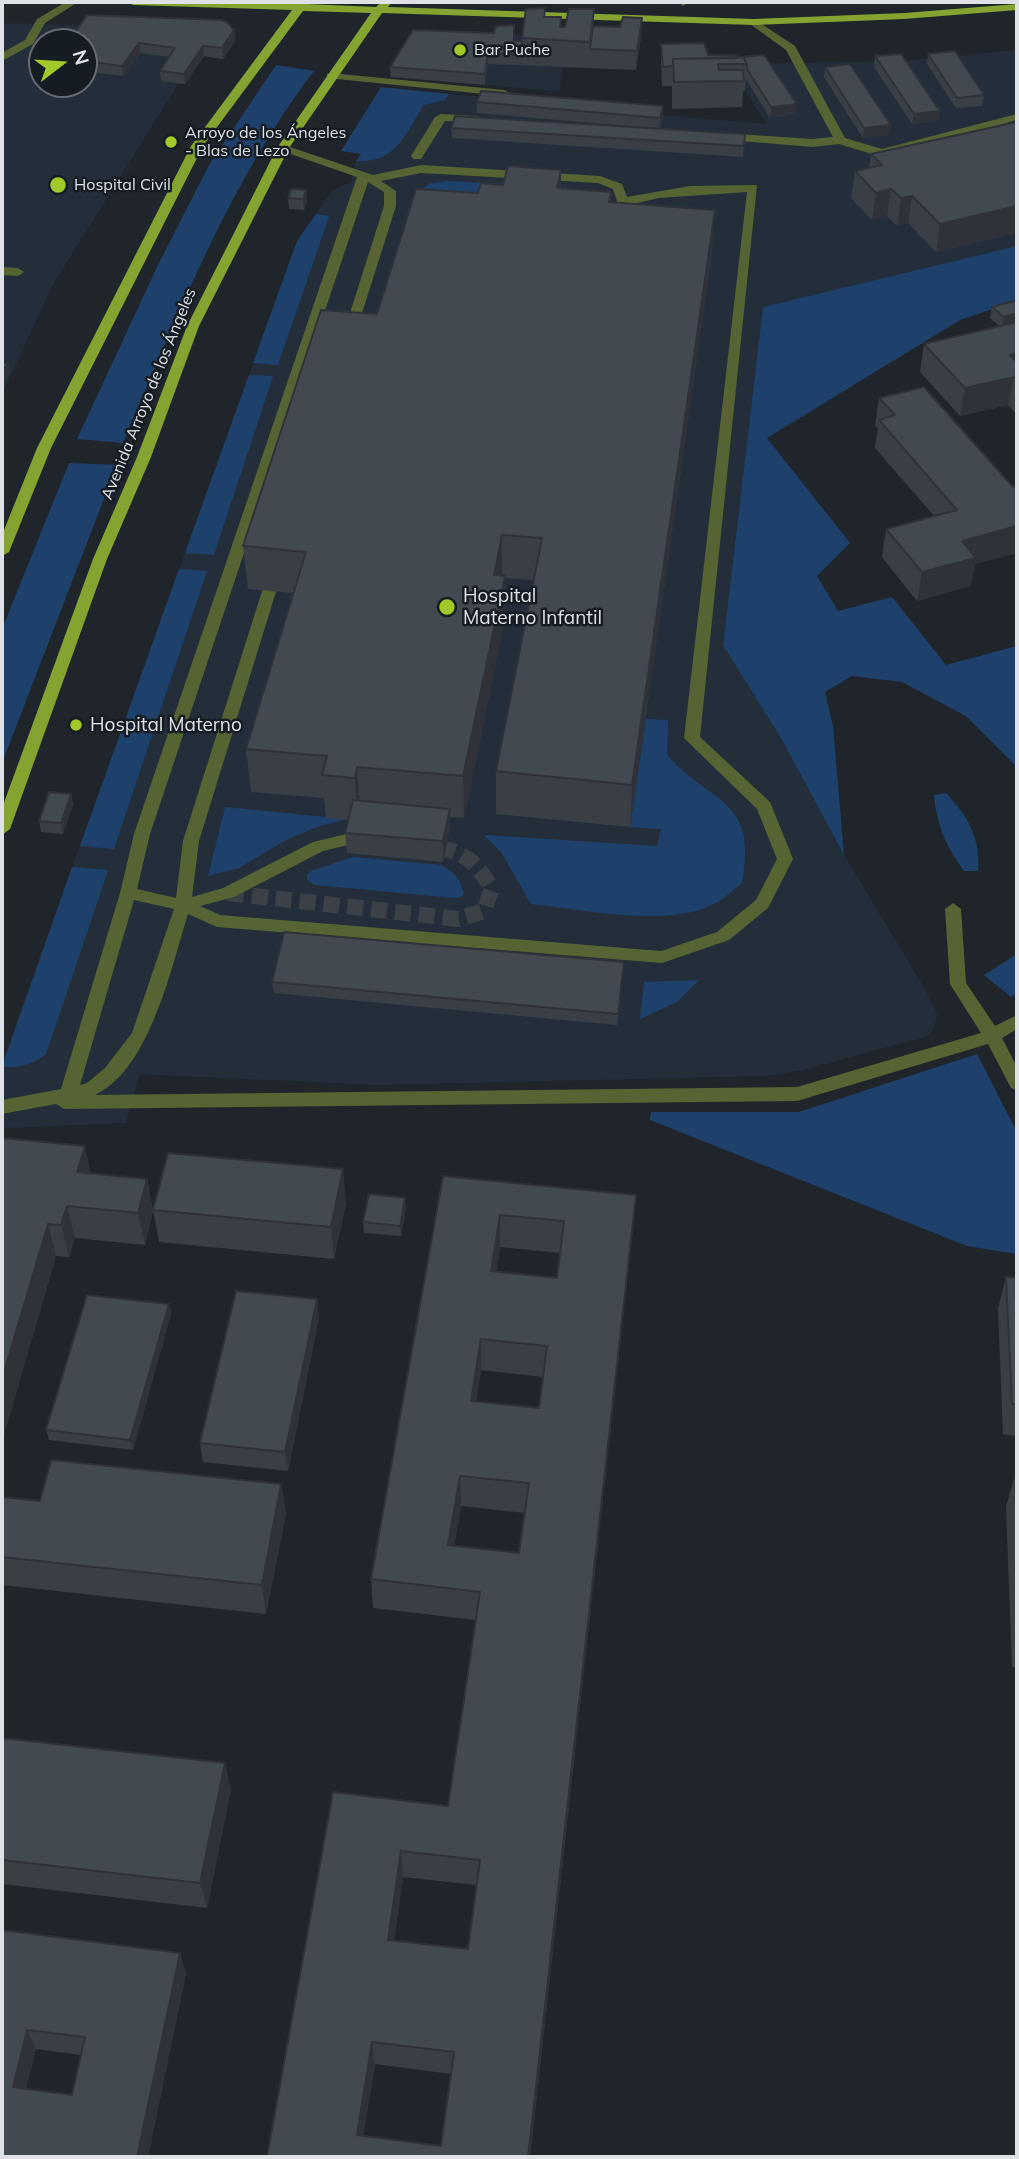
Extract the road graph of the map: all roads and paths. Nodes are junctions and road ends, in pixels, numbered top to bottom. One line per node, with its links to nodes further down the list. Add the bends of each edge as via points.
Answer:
1 (73, 2): 7 (street, via 41,21 29,42)
2 (133, 2): 3 (main road)
3 (302, 5): 4 (main road, via 343,10); 22 (main road, via 197,146 44,448)
4 (382, 7): 6 (main road); 8 (main road, Avenida Arroyo de los Ángeles)
5 (1017, 7): 6 (main road)
6 (754, 22): 13 (street, via 791,48)
7 (2, 58)
8 (331, 76): 9 (street); 14 (main road, Avenida Arroyo de los Ángeles)
9 (511, 94)
10 (1017, 117): 13 (street, via 882,153)
11 (496, 121): 15 (street, via 441,117)
12 (716, 136): 13 (street, via 811,143)
13 (840, 140)
14 (283, 148): 16 (street); 24 (main road, Avenida Arroyo de los Ángeles, via 193,326 100,559)
15 (417, 156)
16 (368, 177): 17 (street, via 421,169 600,180 618,187); 21 (street, via 390,191 395,206); 26 (street, via 142,834)
17 (623, 202): 18 (street, via 613,213); 27 (street, via 692,187 753,188 692,738 764,806 785,859 762,904 723,936 662,957 216,921)
18 (587, 219)
19 (2, 271): 20 (street)
20 (18, 272)
21 (343, 354)
22 (2, 552)
23 (281, 552): 27 (street, via 191,841)
24 (2, 829)
25 (350, 839): 27 (street, via 319,846 228,892)
26 (128, 893): 27 (street); 32 (street)
27 (183, 905): 32 (street, via 140,1035 111,1073 92,1088)
28 (953, 909): 30 (street, via 958,984)
29 (1017, 1021): 30 (street)
30 (992, 1036): 31 (street); 33 (street, via 797,1094)
31 (1017, 1083)
32 (68, 1095): 33 (street)
33 (36, 1102): 34 (street)
34 (2, 1107)

